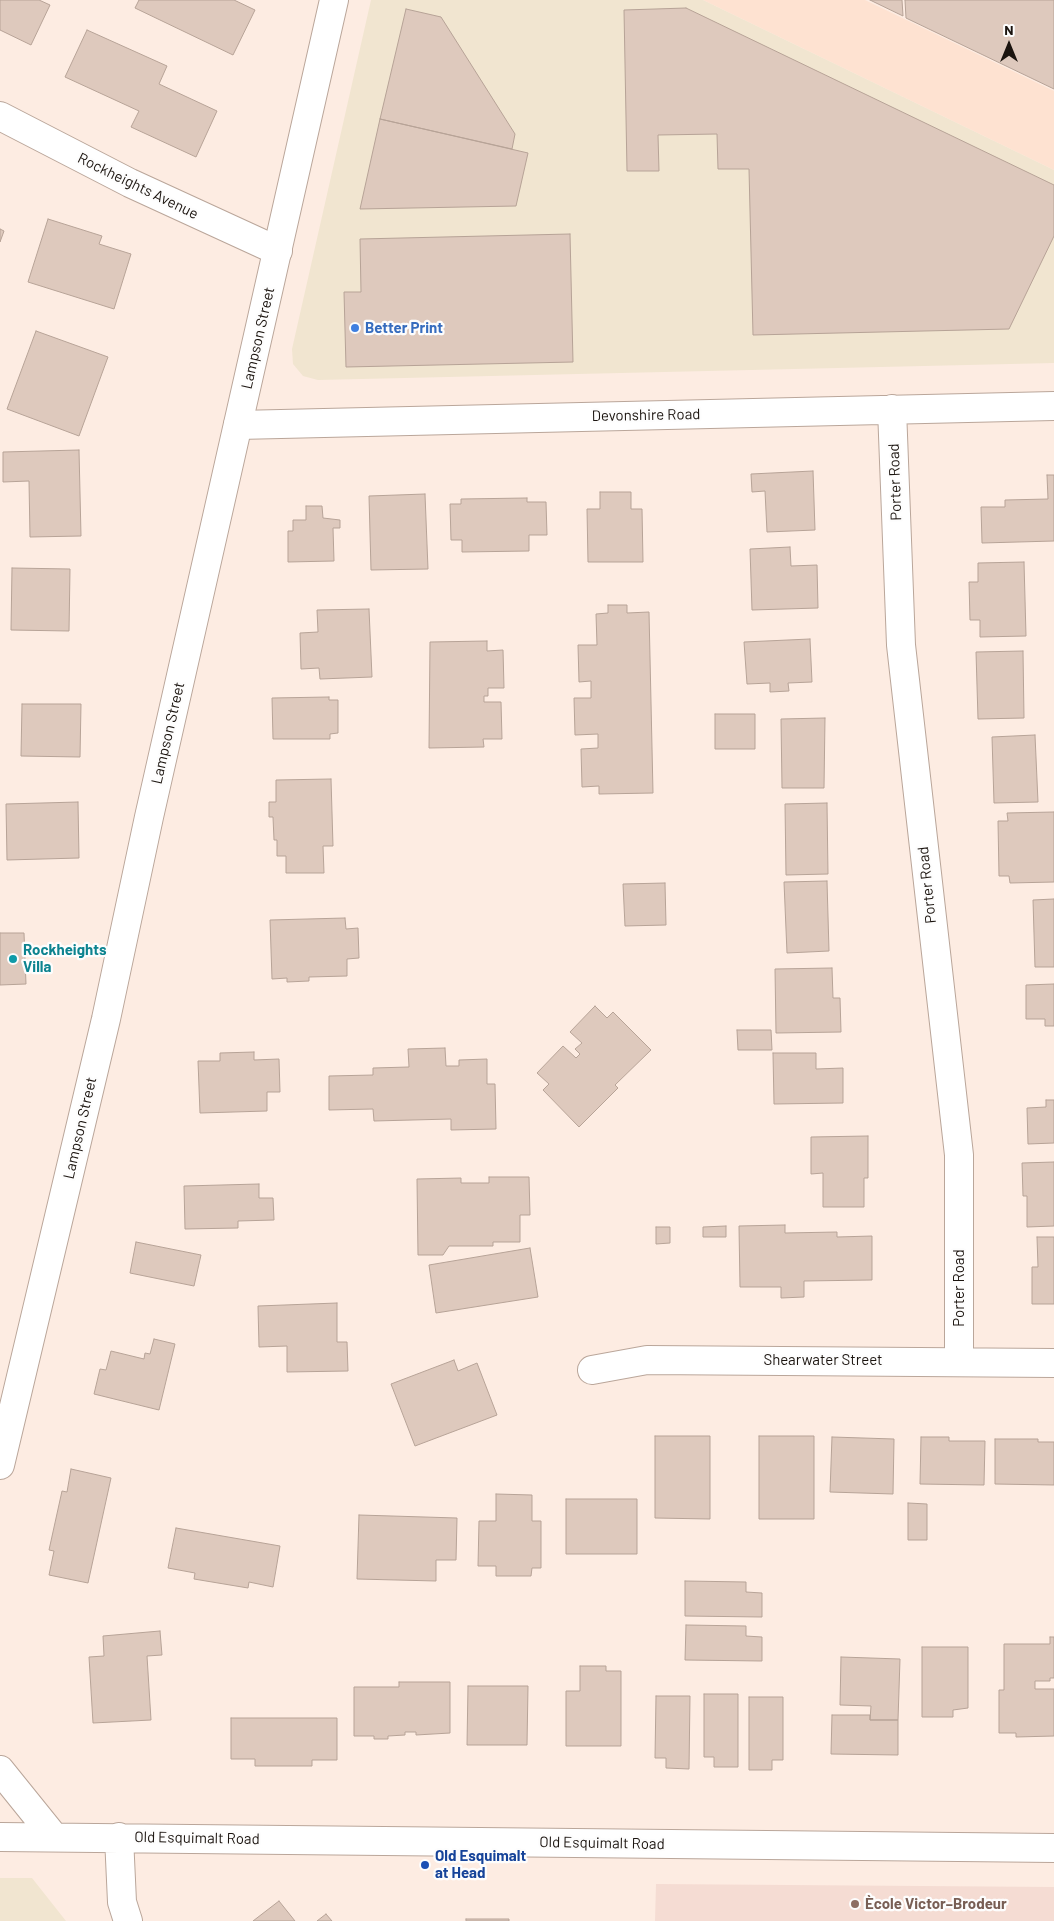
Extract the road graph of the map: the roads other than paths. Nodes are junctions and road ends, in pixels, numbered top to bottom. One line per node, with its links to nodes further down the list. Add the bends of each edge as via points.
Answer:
1 (334, 0): 3 (street, Lampson Street)
2 (0, 116): 3 (street, Rockheights Avenue, via 139,187)
3 (278, 251): 6 (street, Lampson Street)
4 (1054, 406): 5 (street, Devonshire Road)
5 (892, 409): 6 (street, Devonshire Road); 7 (street, Porter Road, via 901,645 959,1155)
6 (238, 425): 10 (street, Lampson Street, via 106,1019)
7 (959, 1361): 8 (street, Shearwater Street); 9 (street, Shearwater Street, via 646,1360)
8 (1054, 1363)
9 (592, 1370)
10 (0, 1465)
11 (0, 1770): 13 (street)
12 (0, 1836): 13 (street, Old Esquimalt Road)
13 (54, 1836): 14 (street, Old Esquimalt Road)
14 (119, 1837): 15 (street, Old Esquimalt Road); 16 (street, via 122,1902)
15 (1054, 1848)
16 (128, 1921)

